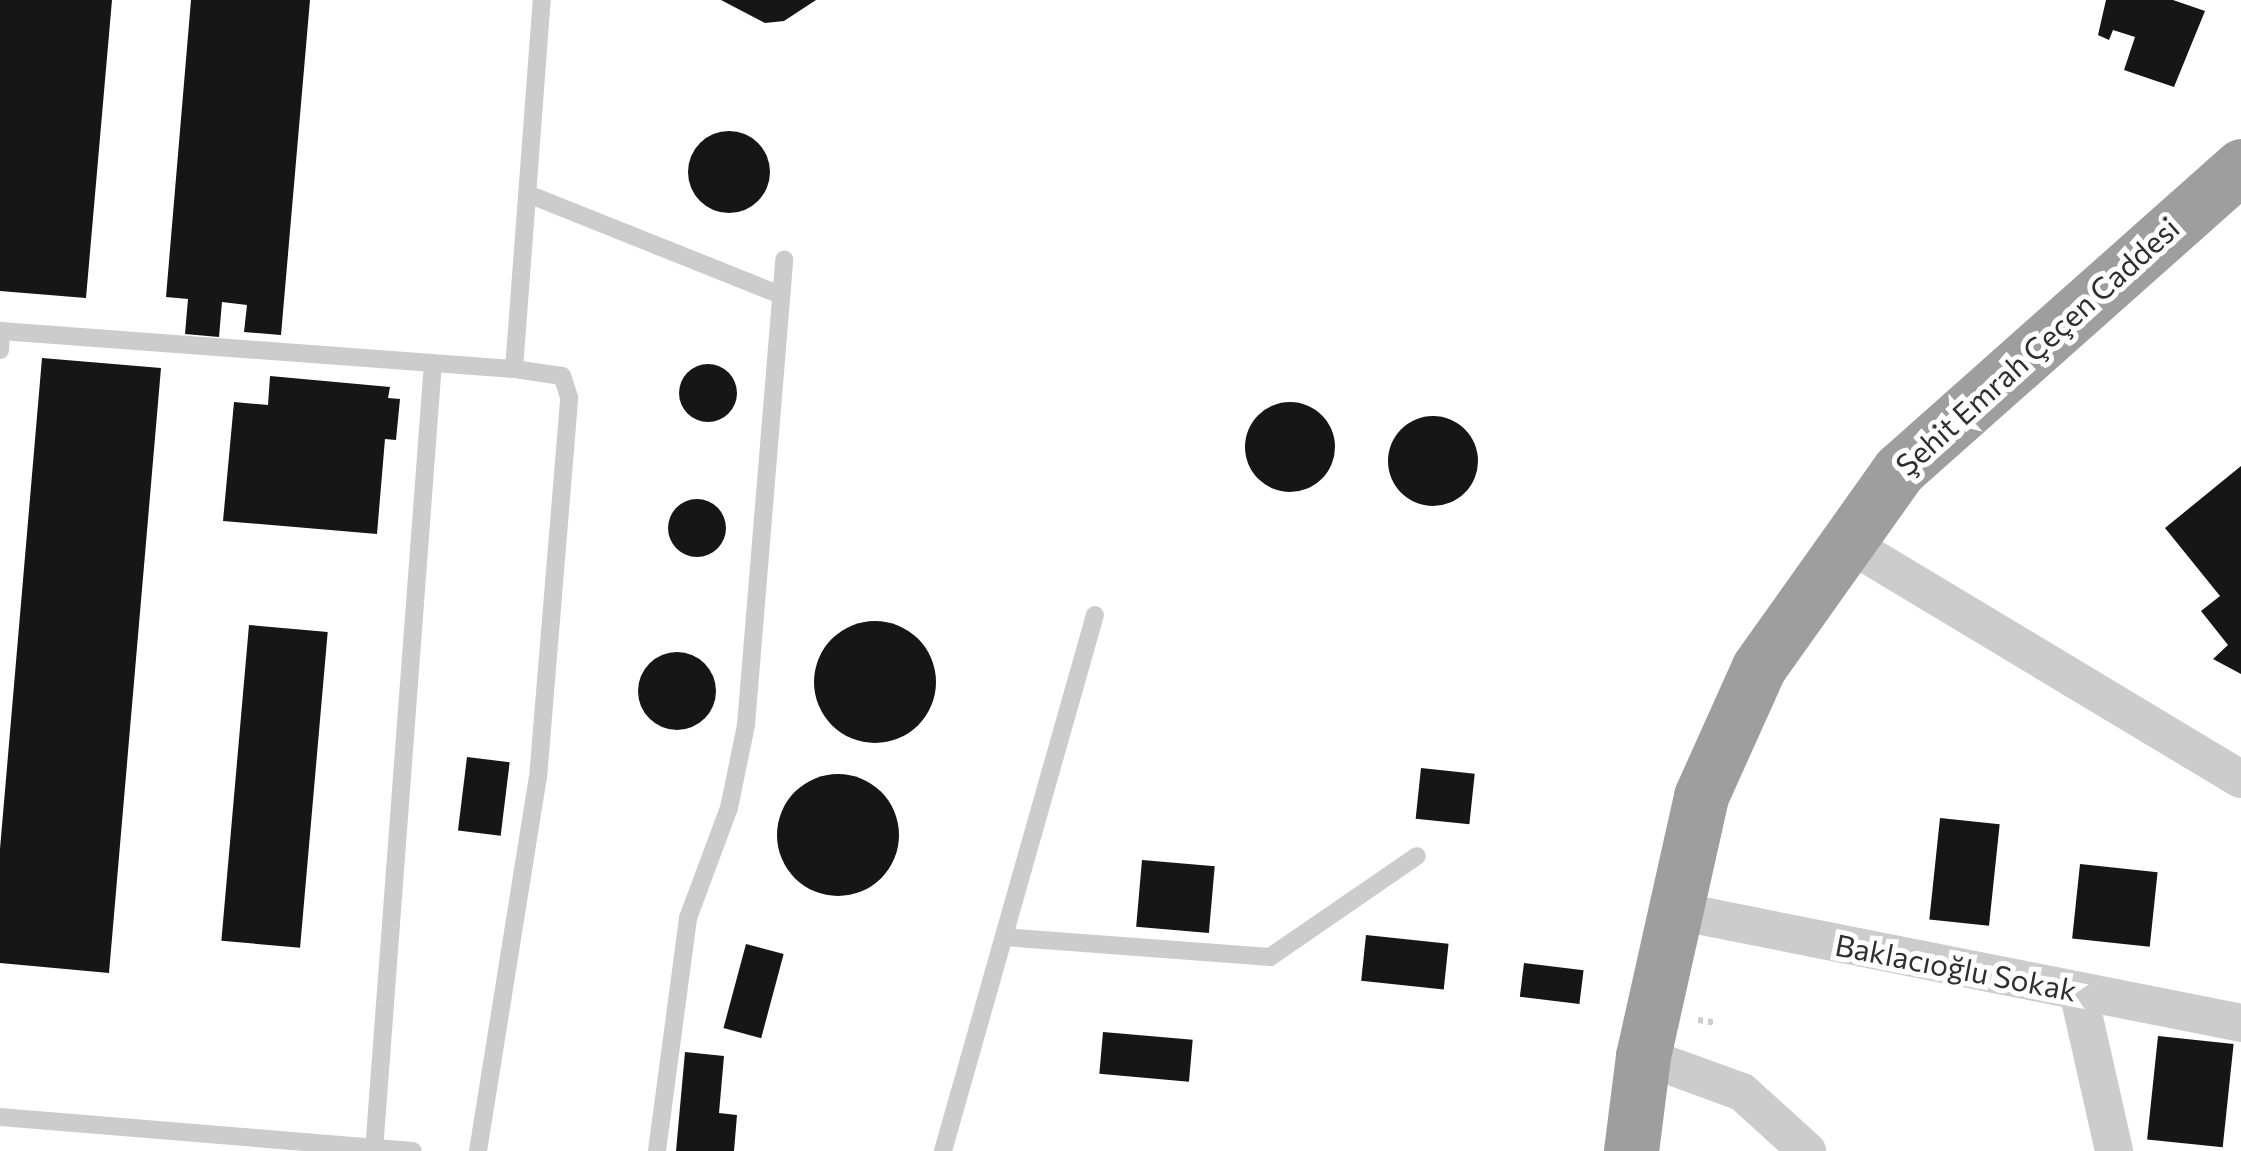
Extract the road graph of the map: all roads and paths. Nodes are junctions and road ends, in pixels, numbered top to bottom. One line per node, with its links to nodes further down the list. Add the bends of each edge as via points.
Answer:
1 (542, 0): 3 (lane)
2 (2241, 166): 14 (highway, Şehit Emrah Çeçen Caddesi, via 1985,386 1898,470 1848,532 1759,666 1729,728 1701,796)
3 (528, 194): 6 (lane); 9 (lane)
4 (2241, 207): 10 (highway, via 1926,488)
5 (784, 260): 6 (lane)
6 (781, 295): 23 (lane, via 746,724 729,808 688,918)
7 (0, 350): 8 (lane, via 2,331)
8 (433, 363): 9 (lane); 20 (lane)
9 (514, 369): 22 (lane, via 562,376 569,397 538,778)
10 (1872, 557): 12 (street); 14 (highway, via 1786,687)
11 (1095, 615): 15 (lane)
12 (2241, 779)
13 (1417, 856): 15 (lane, via 1270,957)
14 (1688, 914): 16 (street, Baklacıoğlu Sokak); 18 (highway)
15 (1004, 937): 24 (lane)
16 (2078, 992): 17 (street, Baklacıoğlu Sokak); 28 (street)
17 (2241, 1023)
18 (1660, 1060): 25 (highway); 26 (highway); 27 (street, via 1742,1092)
19 (0, 1117): 20 (lane)
20 (374, 1149): 21 (lane)
21 (413, 1151)
22 (478, 1151)
23 (657, 1151)
24 (943, 1151)
25 (1631, 1151)
26 (1666, 1151)
27 (1807, 1151)
28 (2114, 1151)

